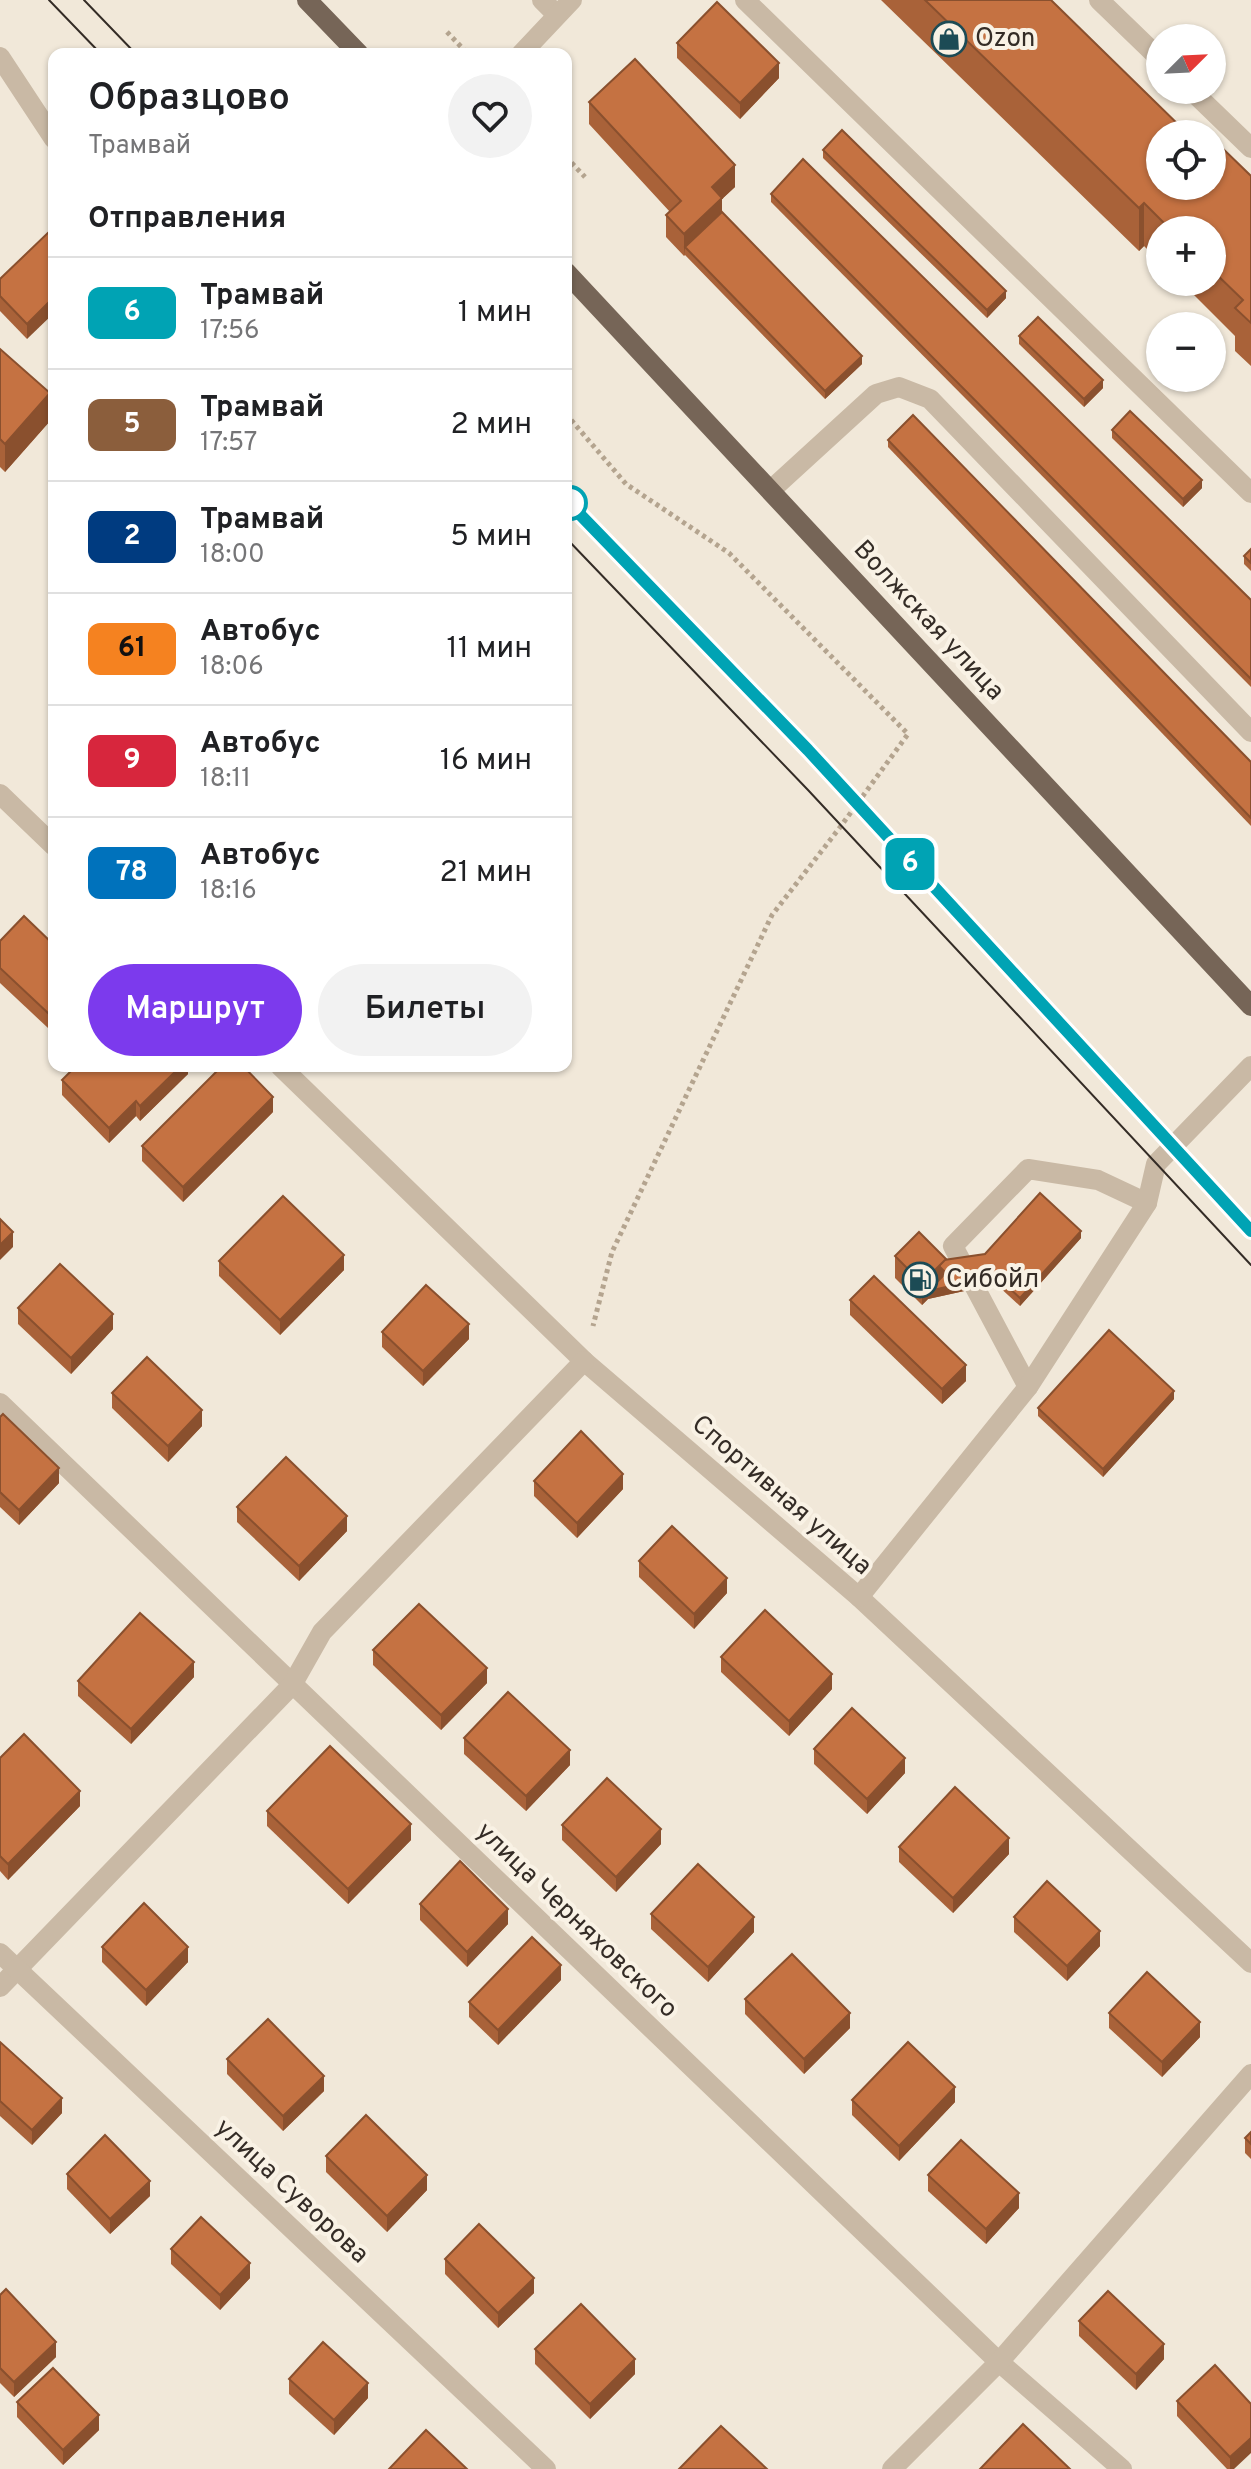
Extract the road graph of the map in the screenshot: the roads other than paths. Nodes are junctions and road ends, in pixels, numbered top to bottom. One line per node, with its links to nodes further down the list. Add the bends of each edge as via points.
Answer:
1 (307, 0): 6 (main road)
2 (745, 0): 14 (street)
3 (1099, 0): 5 (street)
4 (557, 5): 7 (street)
5 (1146, 45)
6 (353, 48)
7 (525, 48)
8 (0, 57): 10 (street)
9 (1205, 104): 11 (street)
10 (48, 130)
11 (1251, 148)
12 (572, 278): 13 (main road, Волжская улица)
13 (771, 490): 15 (street, via 876,394 899,387 930,399); 18 (main road, Волжская улица)
14 (1251, 493)
15 (1251, 732)
16 (0, 794): 17 (street)
17 (48, 840)
18 (1251, 1006)
19 (1251, 1066): 21 (street, via 1156,1164)
20 (286, 1072): 22 (street, Спортивная улица)
21 (1147, 1203): 23 (street); 23 (street, via 1098,1180 1028,1169 953,1246)
22 (584, 1361): 25 (street, Спортивная улица); 26 (street, via 322,1632)
23 (1028, 1387): 25 (street)
24 (0, 1403): 26 (street, улица Черняховского)
25 (859, 1597): 28 (street, Спортивная улица)
26 (292, 1685): 29 (street); 32 (street, улица Черняховского)
27 (0, 1953): 29 (street, улица Суворова)
28 (1251, 1963)
29 (17, 1969): 30 (street); 33 (street, улица Суворова)
30 (0, 1987)
31 (1251, 2074): 32 (street)
32 (999, 2362): 34 (street); 35 (street, улица Черняховского)
33 (546, 2469)
34 (892, 2469)
35 (1122, 2469)

